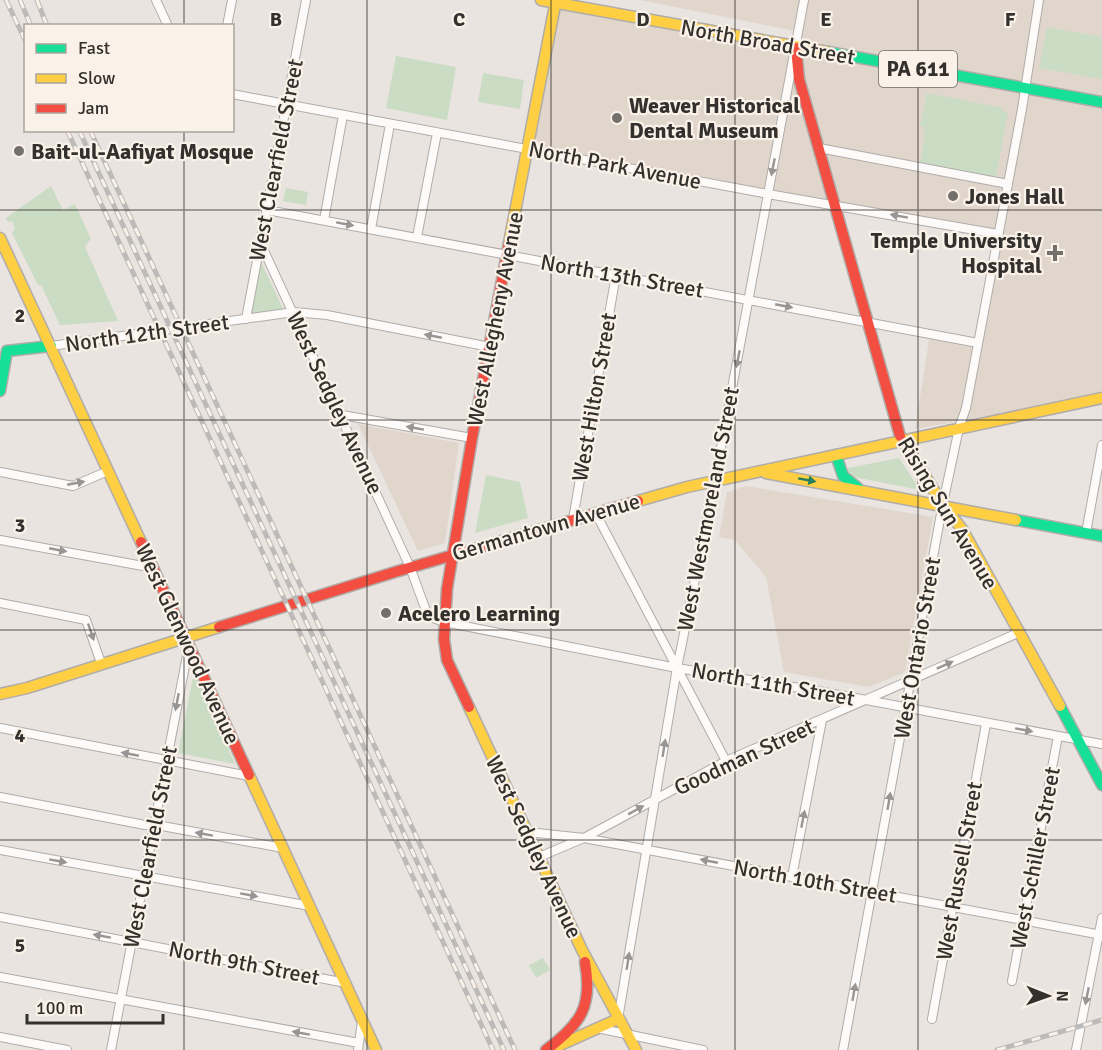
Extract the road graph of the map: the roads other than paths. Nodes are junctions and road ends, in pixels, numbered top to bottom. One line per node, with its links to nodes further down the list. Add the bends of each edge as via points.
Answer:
1 (156, 0): 8 (street)
2 (232, 0): 9 (street)
3 (306, 0): 14 (street, West Clearfield Street)
4 (541, 0): 7 (main road, North Broad Street / PA 611)
5 (804, 0): 10 (street, West Westmoreland Street)
6 (1039, 0): 11 (street, West Ontario Street)
7 (556, 1): 10 (main road, North Broad Street / PA 611); 19 (main road, West Allegheny Avenue)
8 (167, 24)
9 (227, 24)
10 (796, 48): 11 (main road, North Broad Street / PA 611); 18 (main road, Rising Sun Avenue, via 799,79); 21 (street, West Westmoreland Street, one-way to 21)
11 (1025, 88): 13 (main road, North Broad Street / PA 611); 20 (street, West Ontario Street)
12 (234, 94): 14 (street, North Park Avenue)
13 (1102, 102)
14 (286, 105): 15 (street, North Park Avenue); 23 (street, West Clearfield Street)
15 (344, 115): 16 (street, North Park Avenue); 24 (street)
16 (390, 124): 17 (street, North Park Avenue); 25 (street)
17 (437, 133): 19 (street, North Park Avenue); 27 (street)
18 (819, 148): 20 (street); 22 (main road, Rising Sun Avenue)
19 (527, 149): 21 (street, North Park Avenue); 30 (main road, West Allegheny Avenue)
20 (1008, 183): 26 (street, West Ontario Street)
21 (768, 194): 22 (street, North Park Avenue); 33 (street, West Westmoreland Street)
22 (834, 204): 26 (street, North Park Avenue, one-way to 22); 36 (main road, Rising Sun Avenue)
23 (267, 210): 24 (street, North 13th Street); 29 (street, West Clearfield Street)
24 (324, 220): 25 (street, North 13th Street, one-way to 25)
25 (371, 229): 27 (street, North 13th Street)
26 (998, 234): 37 (street, West Ontario Street)
27 (417, 237): 30 (street, North 13th Street)
28 (0, 238): 31 (main road, West Glenwood Avenue)
29 (260, 242): 34 (street, West Sedgley Avenue); 35 (street, West Clearfield Street)
30 (508, 255): 32 (street, North 13th Street); 39 (main road, West Allegheny Avenue)
31 (4, 256): 38 (main road, West Glenwood Avenue)
32 (616, 275): 33 (street, North 13th Street); 56 (street, West Hilton Street)
33 (749, 300): 36 (street, North 13th Street, one-way to 36); 52 (street, West Westmoreland Street, one-way to 52)
34 (294, 312): 35 (street, North 12th Street); 39 (street, North 12th Street, one-way to 34); 43 (street, West Sedgley Avenue)
35 (246, 319): 38 (street, North 12th Street)
36 (867, 322): 37 (street, North 13th Street); 46 (main road, Rising Sun Avenue)
37 (978, 342): 44 (street, West Ontario Street)
38 (51, 346): 40 (main road, North 12th Street); 49 (main road, West Glenwood Avenue)
39 (490, 347): 45 (main road, West Allegheny Avenue)
40 (4, 350): 41 (main road)
41 (0, 391)
42 (1102, 398): 44 (main road, Germantown Avenue)
43 (342, 415): 45 (street, one-way to 43); 61 (street, West Sedgley Avenue)
44 (959, 428): 46 (main road, Germantown Avenue); 54 (street, West Ontario Street)
45 (472, 438): 60 (main road, West Allegheny Avenue)
46 (901, 441): 48 (main road, Germantown Avenue); 54 (main road, Rising Sun Avenue)
47 (1102, 445): 57 (street)
48 (836, 454): 51 (main road, Germantown Avenue); 53 (main road, via 843,476)
49 (108, 471): 50 (street, one-way to 49, via 73,486); 62 (main road, West Glenwood Avenue)
50 (0, 472)
51 (753, 472): 52 (main road, Germantown Avenue); 53 (main road, one-way to 53)
52 (715, 480): 55 (main road, Germantown Avenue); 69 (street, West Westmoreland Street)
53 (861, 490): 54 (main road)
54 (943, 506): 57 (main road); 65 (main road, Rising Sun Avenue, via 962,529); 70 (street, West Ontario Street)
55 (595, 513): 56 (main road, Germantown Avenue); 69 (street)
56 (573, 519): 60 (main road, Germantown Avenue)
57 (1086, 533): 58 (main road)
58 (1102, 536)
59 (0, 540): 62 (street, one-way to 62)
60 (453, 554): 61 (main road, Germantown Avenue); 64 (main road, West Allegheny Avenue)
61 (410, 567): 64 (street, West Sedgley Avenue, via 428,616); 67 (main road, Germantown Avenue)
62 (154, 568): 67 (main road, West Glenwood Avenue)
63 (0, 603): 68 (street, one-way to 68, via 86,620)
64 (444, 622): 66 (main road, West Allegheny Avenue); 69 (street, North 11th Street)
65 (1018, 633): 70 (street, Goodman Street, one-way to 65); 78 (main road, Rising Sun Avenue)
66 (444, 639): 87 (main road, West Sedgley Avenue, via 447,660)
67 (187, 641): 68 (main road, Germantown Avenue); 80 (street, West Clearfield Street, one-way to 80); 82 (main road, West Glenwood Avenue)
68 (101, 663): 71 (main road, Germantown Avenue)
69 (677, 668): 72 (street, North 11th Street); 81 (street); 85 (street, West Westmoreland Street, one-way to 69)
70 (910, 680): 72 (street, Goodman Street); 73 (street, West Ontario Street)
71 (0, 694)
72 (866, 700): 73 (street, North 11th Street); 74 (street, Goodman Street)
73 (906, 708): 75 (street, North 11th Street); 95 (street, West Ontario Street, one-way to 73)
74 (822, 720): 81 (street, Goodman Street); 94 (street, one-way to 74)
75 (986, 724): 77 (street, North 11th Street, one-way to 77); 97 (street, West Russell Street)
76 (0, 728): 80 (street, one-way to 76)
77 (1058, 736): 78 (street, North 11th Street); 100 (street, West Schiller Street)
78 (1079, 740): 79 (street, North 11th Street); 83 (main road, Rising Sun Avenue)
79 (1102, 744)
80 (166, 761): 82 (street); 86 (street, West Clearfield Street)
81 (726, 761): 85 (street, Goodman Street)
82 (249, 776): 89 (main road, West Glenwood Avenue)
83 (1102, 785)
84 (0, 797): 86 (street)
85 (656, 799): 88 (street, Goodman Street, one-way to 85); 90 (street, West Westmoreland Street)
86 (153, 825): 89 (street, one-way to 86); 93 (street, West Clearfield Street)
87 (528, 832): 88 (street, North 10th Street); 92 (main road, West Sedgley Avenue)
88 (584, 838): 90 (street, North 10th Street); 92 (street, Goodman Street)
89 (282, 848): 96 (main road, West Glenwood Avenue)
90 (646, 849): 94 (street, North 10th Street, one-way to 90); 108 (street, West Westmoreland Street, one-way to 90)
91 (0, 850): 93 (street, one-way to 93)
92 (538, 857): 103 (main road, West Sedgley Avenue)
93 (144, 876): 96 (street, one-way to 96); 102 (street, West Clearfield Street)
94 (792, 877): 95 (street, North 10th Street)
95 (872, 892): 97 (street, North 10th Street); 121 (street, West Ontario Street, one-way to 95)
96 (310, 906): 106 (main road, West Glenwood Avenue)
97 (952, 906): 100 (street, North 10th Street); 109 (street, West Russell Street)
98 (0, 917): 102 (street, North 9th Street, one-way to 98)
99 (1102, 918): 101 (street)
100 (1023, 919): 101 (street, North 10th Street); 105 (street, West Schiller Street)
101 (1100, 935): 122 (street, one-way to 122)
102 (132, 942): 106 (street, North 9th Street); 107 (street, West Clearfield Street)
103 (582, 950): 108 (main road, West Sedgley Avenue); 118 (main road, via 588,1001 571,1030)
104 (0, 977): 107 (street)
105 (1012, 981)
106 (345, 983): 110 (main road, West Glenwood Avenue)
107 (121, 999): 114 (street, one-way to 107); 116 (street, West Clearfield Street)
108 (618, 1019): 111 (main road); 112 (main road, West Sedgley Avenue)
109 (932, 1019)
110 (362, 1020): 114 (street); 117 (main road, West Glenwood Avenue)
111 (597, 1028): 112 (street); 118 (main road)
112 (629, 1036): 119 (main road, West Sedgley Avenue); 120 (street)
113 (0, 1037): 115 (street)
114 (358, 1047)
115 (67, 1050)
116 (111, 1050)
117 (376, 1050)
118 (546, 1050)
119 (636, 1050)
120 (703, 1050)
121 (843, 1050)
122 (1076, 1050)

